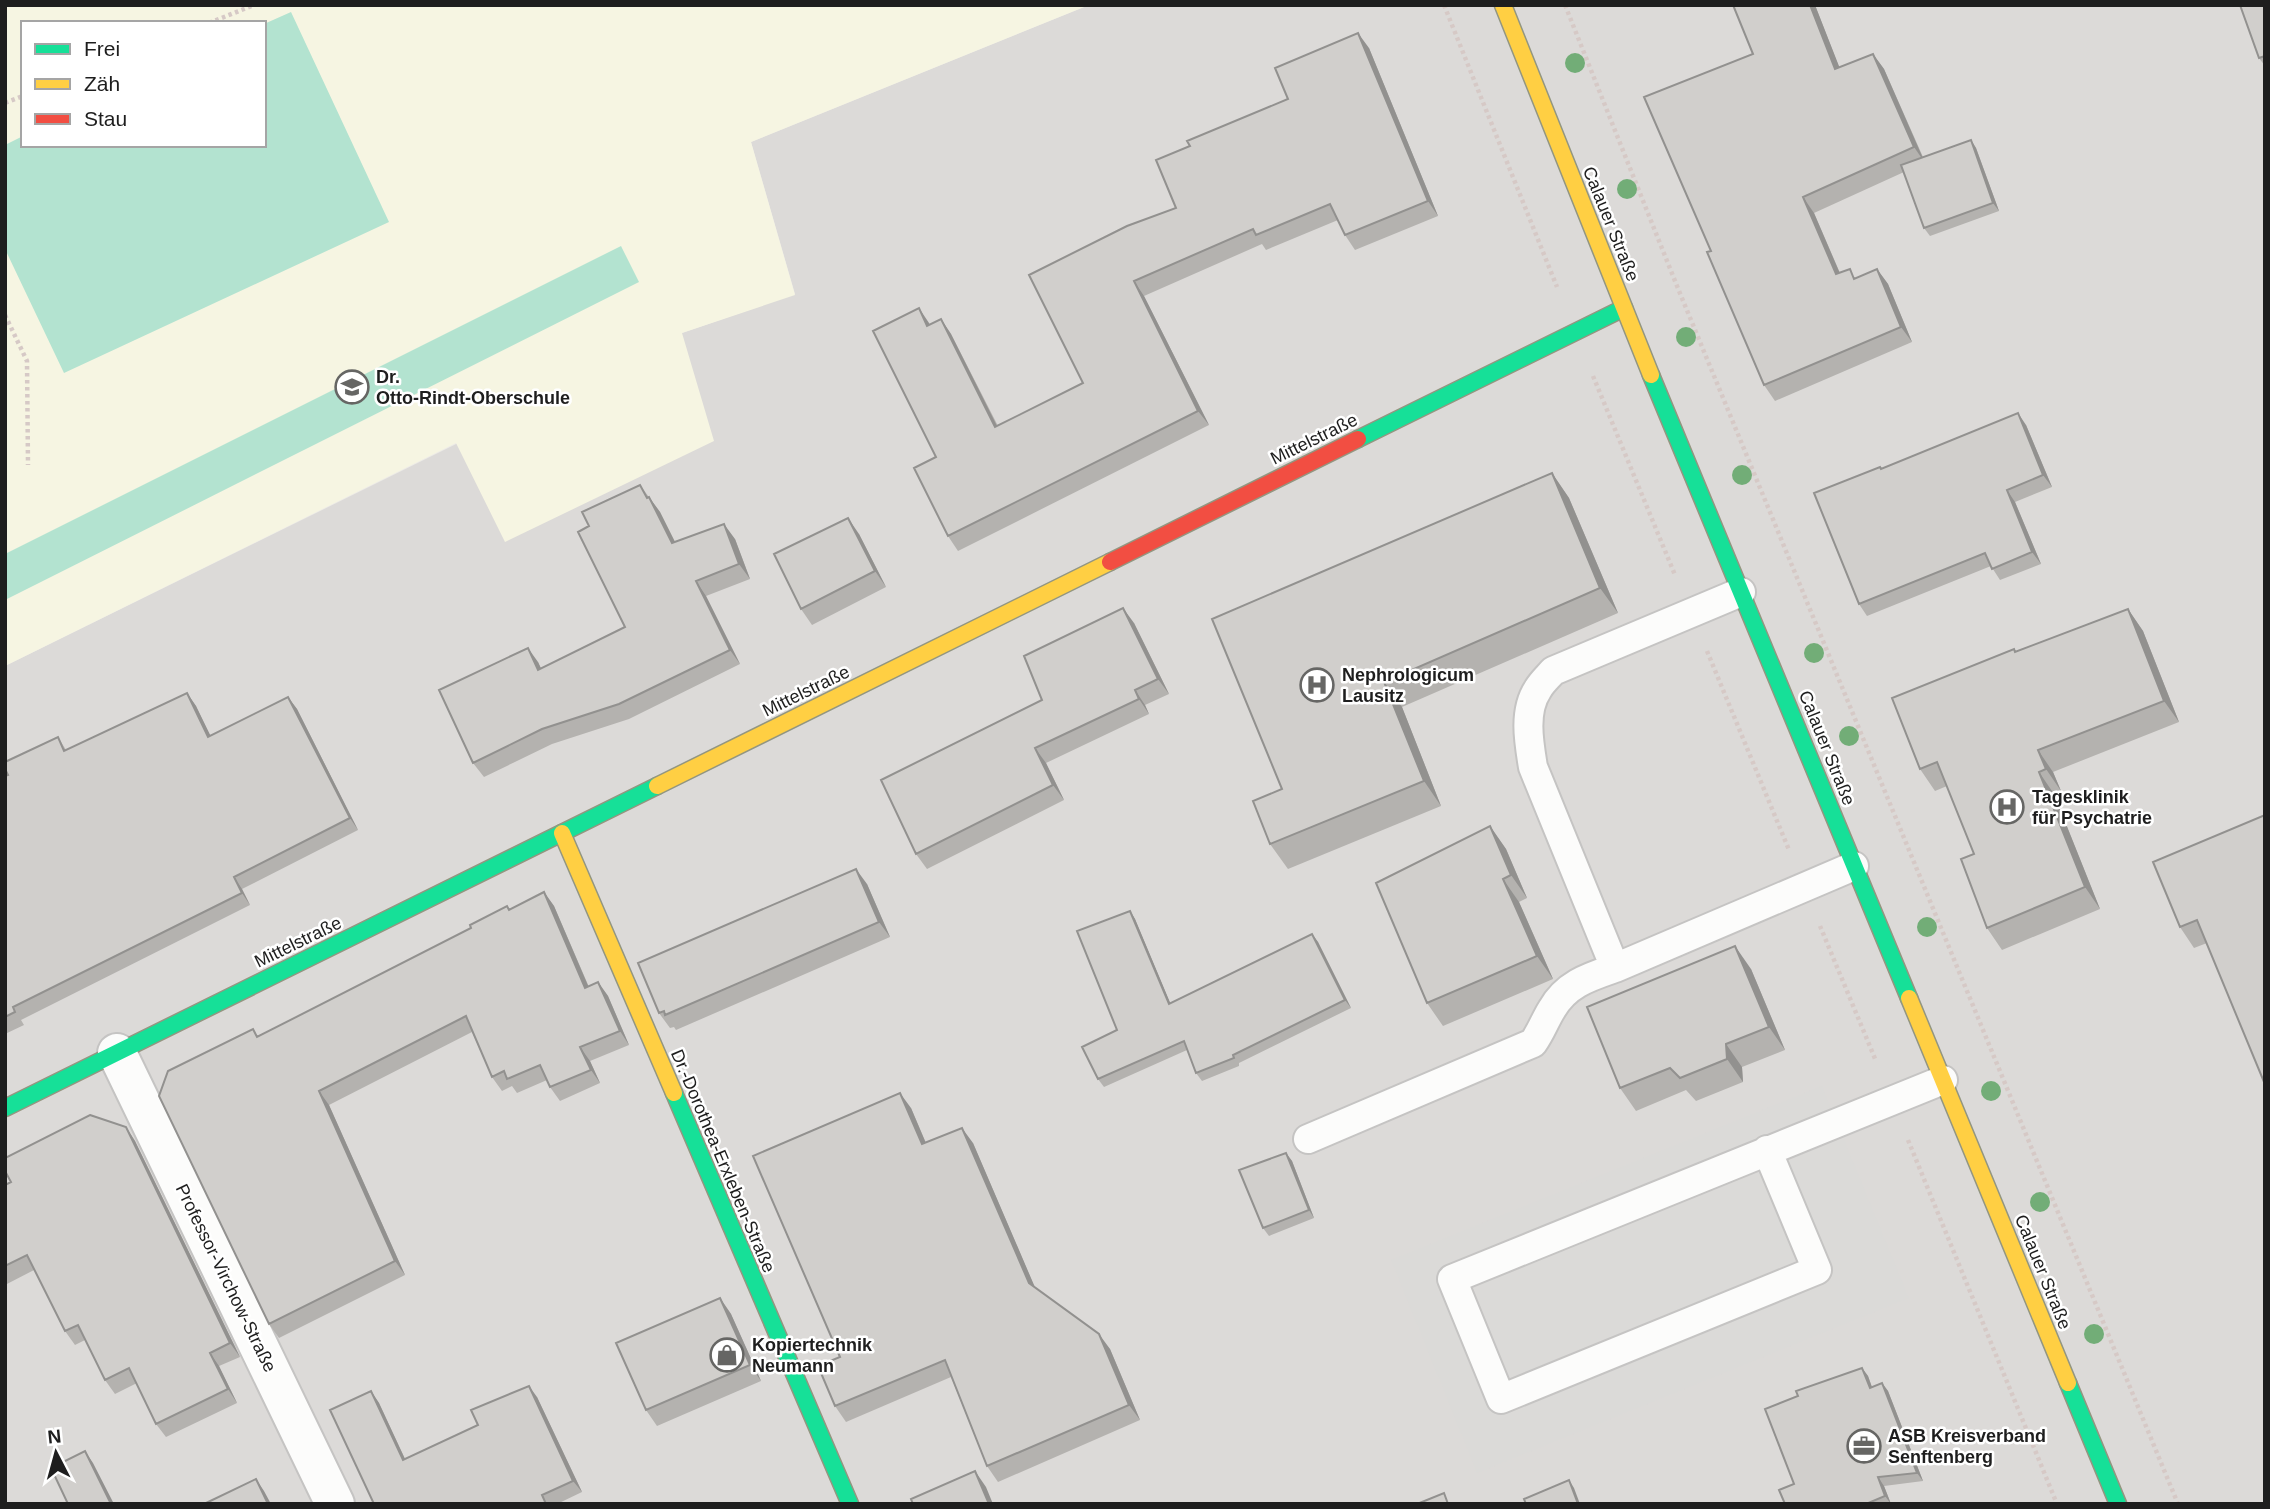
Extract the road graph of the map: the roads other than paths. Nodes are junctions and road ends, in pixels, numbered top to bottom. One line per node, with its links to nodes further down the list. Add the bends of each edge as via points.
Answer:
1 (1503, 5): 2 (street, Calauer Straße)
2 (1624, 308): 3 (street, Calauer Straße); 4 (street, Mittelstraße)
3 (1741, 592): 5 (street, Calauer Straße); 6 (lane, via 1553,671 1536,690 1528,738 1533,767)
4 (562, 833): 7 (street, Mittelstraße); 13 (street, Dr.-Dorothea-Erxleben-Straße)
5 (1854, 866): 6 (lane); 8 (street, Calauer Straße)
6 (1615, 968): 10 (lane, via 1576,983 1560,996 1533,1043)
7 (117, 1053): 9 (street, Mittelstraße); 12 (street, Professor-Virchow-Straße)
8 (1943, 1080): 11 (lane); 14 (street, Calauer Straße)
9 (5, 1108)
10 (1308, 1139)
11 (1768, 1150): 11 (lane, via 1452,1279 1501,1399 1817,1270)
12 (335, 1504)
13 (850, 1504)
14 (2118, 1504)

